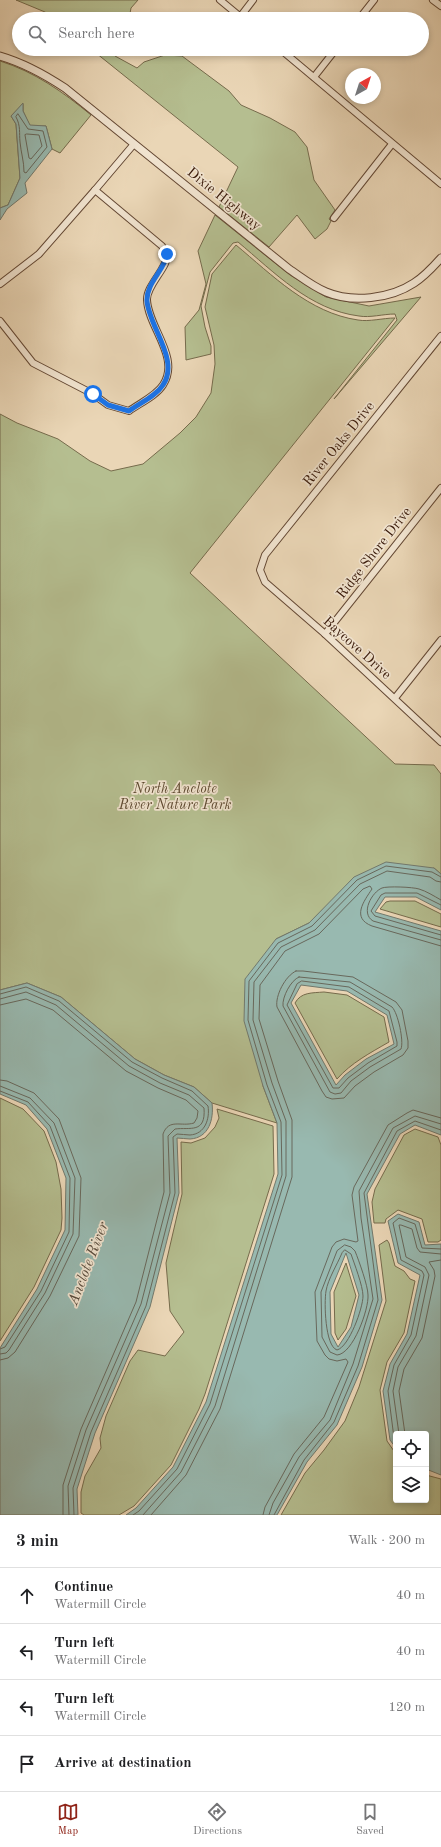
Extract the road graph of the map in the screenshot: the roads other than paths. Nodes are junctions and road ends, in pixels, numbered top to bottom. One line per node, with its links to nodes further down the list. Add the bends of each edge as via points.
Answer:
1 (220, 0): 6 (street)
2 (254, 0): 7 (street)
3 (374, 0): 8 (street)
4 (433, 0): 5 (street)
5 (441, 6)
6 (235, 12)
7 (246, 12)
8 (365, 12)
9 (0, 56): 13 (street, Dixie Highway, via 20,62 50,78)
10 (288, 56): 12 (street)
11 (330, 56): 12 (street)
12 (314, 77): 14 (street)
13 (134, 144): 16 (street); 18 (street, Dixie Highway, via 289,269 327,293 356,298 391,294 413,284)
14 (392, 144): 15 (street); 17 (street)
15 (441, 184)
16 (95, 190): 19 (street, via 39,254); 20 (street, via 162,246 167,254 166,262 152,285 147,300 155,329 167,355 168,371 163,385 148,399 129,411 108,405 93,394 33,363)
17 (334, 218)
18 (441, 258)
19 (0, 284)
20 (0, 321)
21 (441, 336): 23 (street, River Oaks Drive, via 265,555)
22 (441, 488): 24 (street, Ridge Shore Drive)
23 (260, 570): 24 (street, Baycove Drive, via 265,582)
24 (325, 634): 26 (street, Baycove Drive)
25 (441, 640): 26 (street)
26 (395, 698): 27 (street, Baycove Drive)
27 (441, 742)

